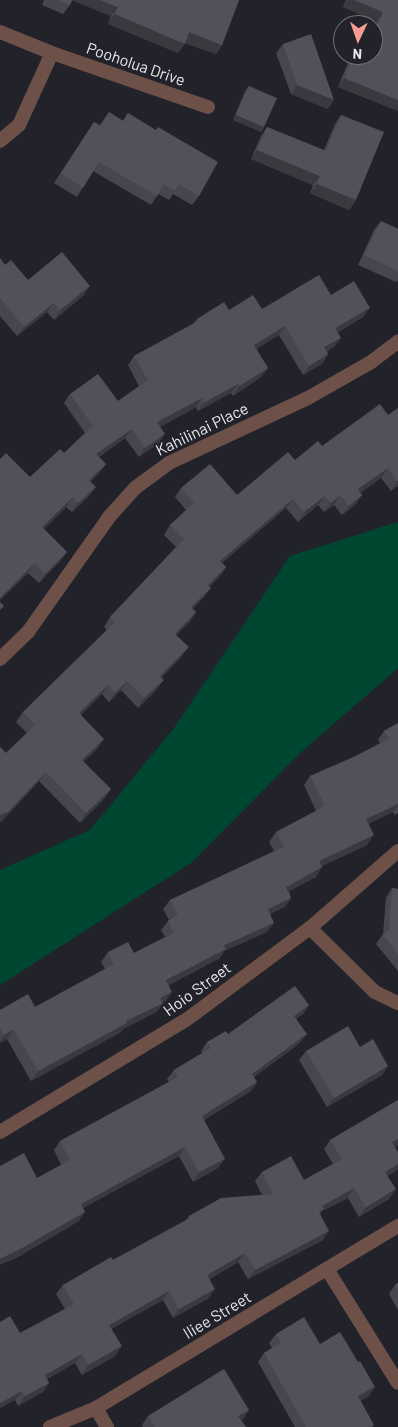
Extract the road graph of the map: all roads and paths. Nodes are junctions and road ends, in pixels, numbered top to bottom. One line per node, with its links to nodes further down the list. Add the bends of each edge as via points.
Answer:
1 (0, 32): 2 (street, Pooholua Drive)
2 (52, 53): 3 (street, Pooholua Drive); 4 (street, via 19,126)
3 (208, 107)
4 (0, 141)
5 (398, 342): 6 (street, Kahilinai Place, via 371,362 308,398 169,463 135,488 109,517 28,632)
6 (0, 659)
7 (398, 851): 8 (street, Hoio Street)
8 (310, 928): 9 (street, via 374,992); 10 (street, Hoio Street, via 186,1020)
9 (398, 1003)
10 (0, 1132)
11 (398, 1226): 12 (street, Iliee Street)
12 (327, 1269): 13 (street); 14 (street, Iliee Street)
13 (398, 1382)
14 (96, 1408): 15 (street, Iliee Street); 16 (street)
15 (50, 1427)
16 (107, 1427)

